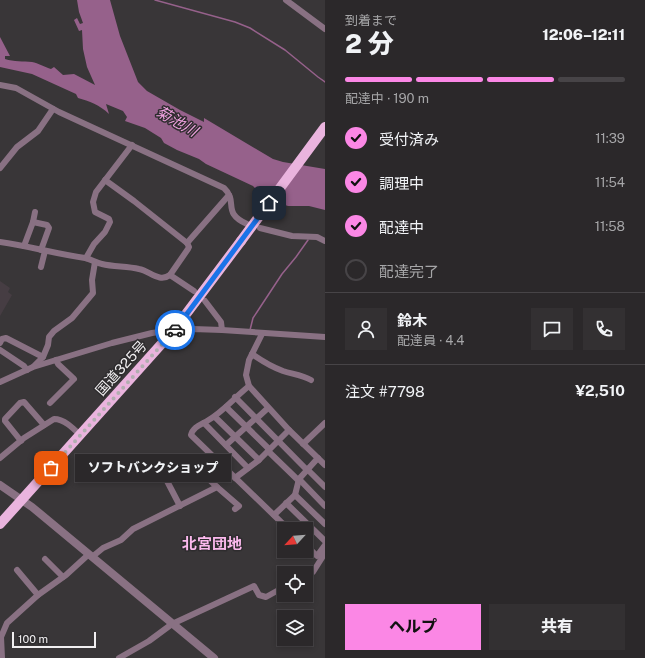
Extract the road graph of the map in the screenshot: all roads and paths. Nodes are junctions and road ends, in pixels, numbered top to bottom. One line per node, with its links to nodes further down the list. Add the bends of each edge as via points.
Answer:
1 (286, 0): 2 (street)
2 (325, 29)
3 (0, 85): 4 (street, via 16,88)
4 (53, 109): 6 (street); 7 (street, via 38,131 17,146)
5 (325, 127): 25 (highway, 国道325号, bridge)
6 (132, 145): 8 (street); 9 (street, via 224,188)
7 (0, 168)
8 (105, 180): 16 (street); 19 (street, via 96,192 93,206 95,212 110,222)
9 (229, 195): 12 (street, via 232,212); 16 (street)
10 (35, 212): 11 (street)
11 (34, 222): 17 (street); 18 (street, via 47,225 49,228)
12 (247, 224)
13 (260, 228): 14 (street, via 292,236 317,236)
14 (325, 241)
15 (0, 242): 17 (street)
16 (187, 243): 22 (street, via 188,249)
17 (24, 246): 18 (street)
18 (43, 250): 19 (street, via 69,257); 21 (street)
19 (86, 258): 20 (street)
20 (95, 262): 22 (street, via 140,269 161,278); 32 (street, via 93,293 72,318 49,337)
21 (41, 267)
22 (170, 275): 23 (street)
23 (194, 291)
24 (205, 302): 26 (street, via 221,322)
25 (174, 330): 26 (street); 33 (street, via 112,343); 50 (highway, 国道325号)
26 (222, 330): 27 (street)
27 (262, 334): 28 (street); 31 (street)
28 (325, 337)
29 (0, 343): 32 (street, via 6,338)
30 (0, 350): 35 (street)
31 (252, 354): 36 (street, via 284,371); 38 (street, via 247,371)
32 (42, 357): 34 (street)
33 (56, 360): 34 (street); 40 (street, via 74,379)
34 (33, 367): 35 (street)
35 (27, 370): 37 (street)
36 (311, 380)
37 (0, 382)
38 (249, 386): 39 (street); 42 (street)
39 (235, 397): 41 (street); 44 (street)
40 (50, 403)
41 (226, 407): 43 (street); 48 (street)
42 (268, 408): 44 (street); 49 (street)
43 (215, 417): 45 (street); 51 (street)
44 (256, 418): 48 (street); 53 (street)
45 (204, 423): 55 (street); 63 (street, via 192,431 192,435)
46 (325, 423): 54 (street)
47 (44, 425): 50 (street, via 59,419); 52 (street); 52 (street, via 24,402 20,403 5,418 5,422)
48 (247, 427): 51 (street); 56 (street)
49 (289, 430): 53 (street); 54 (street)
50 (80, 435): 69 (highway, 国道325号)
51 (235, 437): 55 (street); 59 (street)
52 (20, 441): 57 (street)
53 (278, 441): 56 (street); 62 (street)
54 (304, 444): 58 (street)
55 (226, 445): 61 (street)
56 (268, 450): 59 (street); 64 (street)
57 (0, 458)
58 (318, 458): 60 (street); 62 (street)
59 (259, 460): 61 (street)
60 (325, 465)
61 (248, 468): 63 (street)
62 (307, 470): 64 (street); 67 (street)
63 (235, 478): 74 (street)
64 (299, 480): 68 (street); 73 (street)
65 (0, 485): 69 (street)
66 (217, 487): 71 (street); 71 (street, via 190,461 167,481); 72 (street)
67 (325, 487)
68 (295, 495): 70 (street); 77 (street)
69 (22, 500): 76 (highway, 国道325号); 82 (street)
70 (286, 503): 74 (street); 78 (street)
71 (180, 506): 82 (street, via 133,529 121,540)
72 (239, 506)
73 (325, 506)
74 (274, 515): 75 (street)
75 (281, 522)
76 (0, 524)
77 (325, 524)
78 (325, 541)
79 (325, 545): 80 (street, via 317,556)
80 (313, 552)
81 (325, 553): 85 (street)
82 (90, 556): 86 (street); 89 (street)
83 (45, 559): 86 (street)
84 (17, 570): 88 (street)
85 (313, 572)
86 (63, 577): 88 (street)
87 (277, 590): 89 (street, via 266,596 259,595 254,586)
88 (38, 595): 90 (street, via 7,623 1,637)
89 (172, 624): 91 (street); 92 (street)
90 (2, 658)
91 (119, 658)
92 (214, 658)

